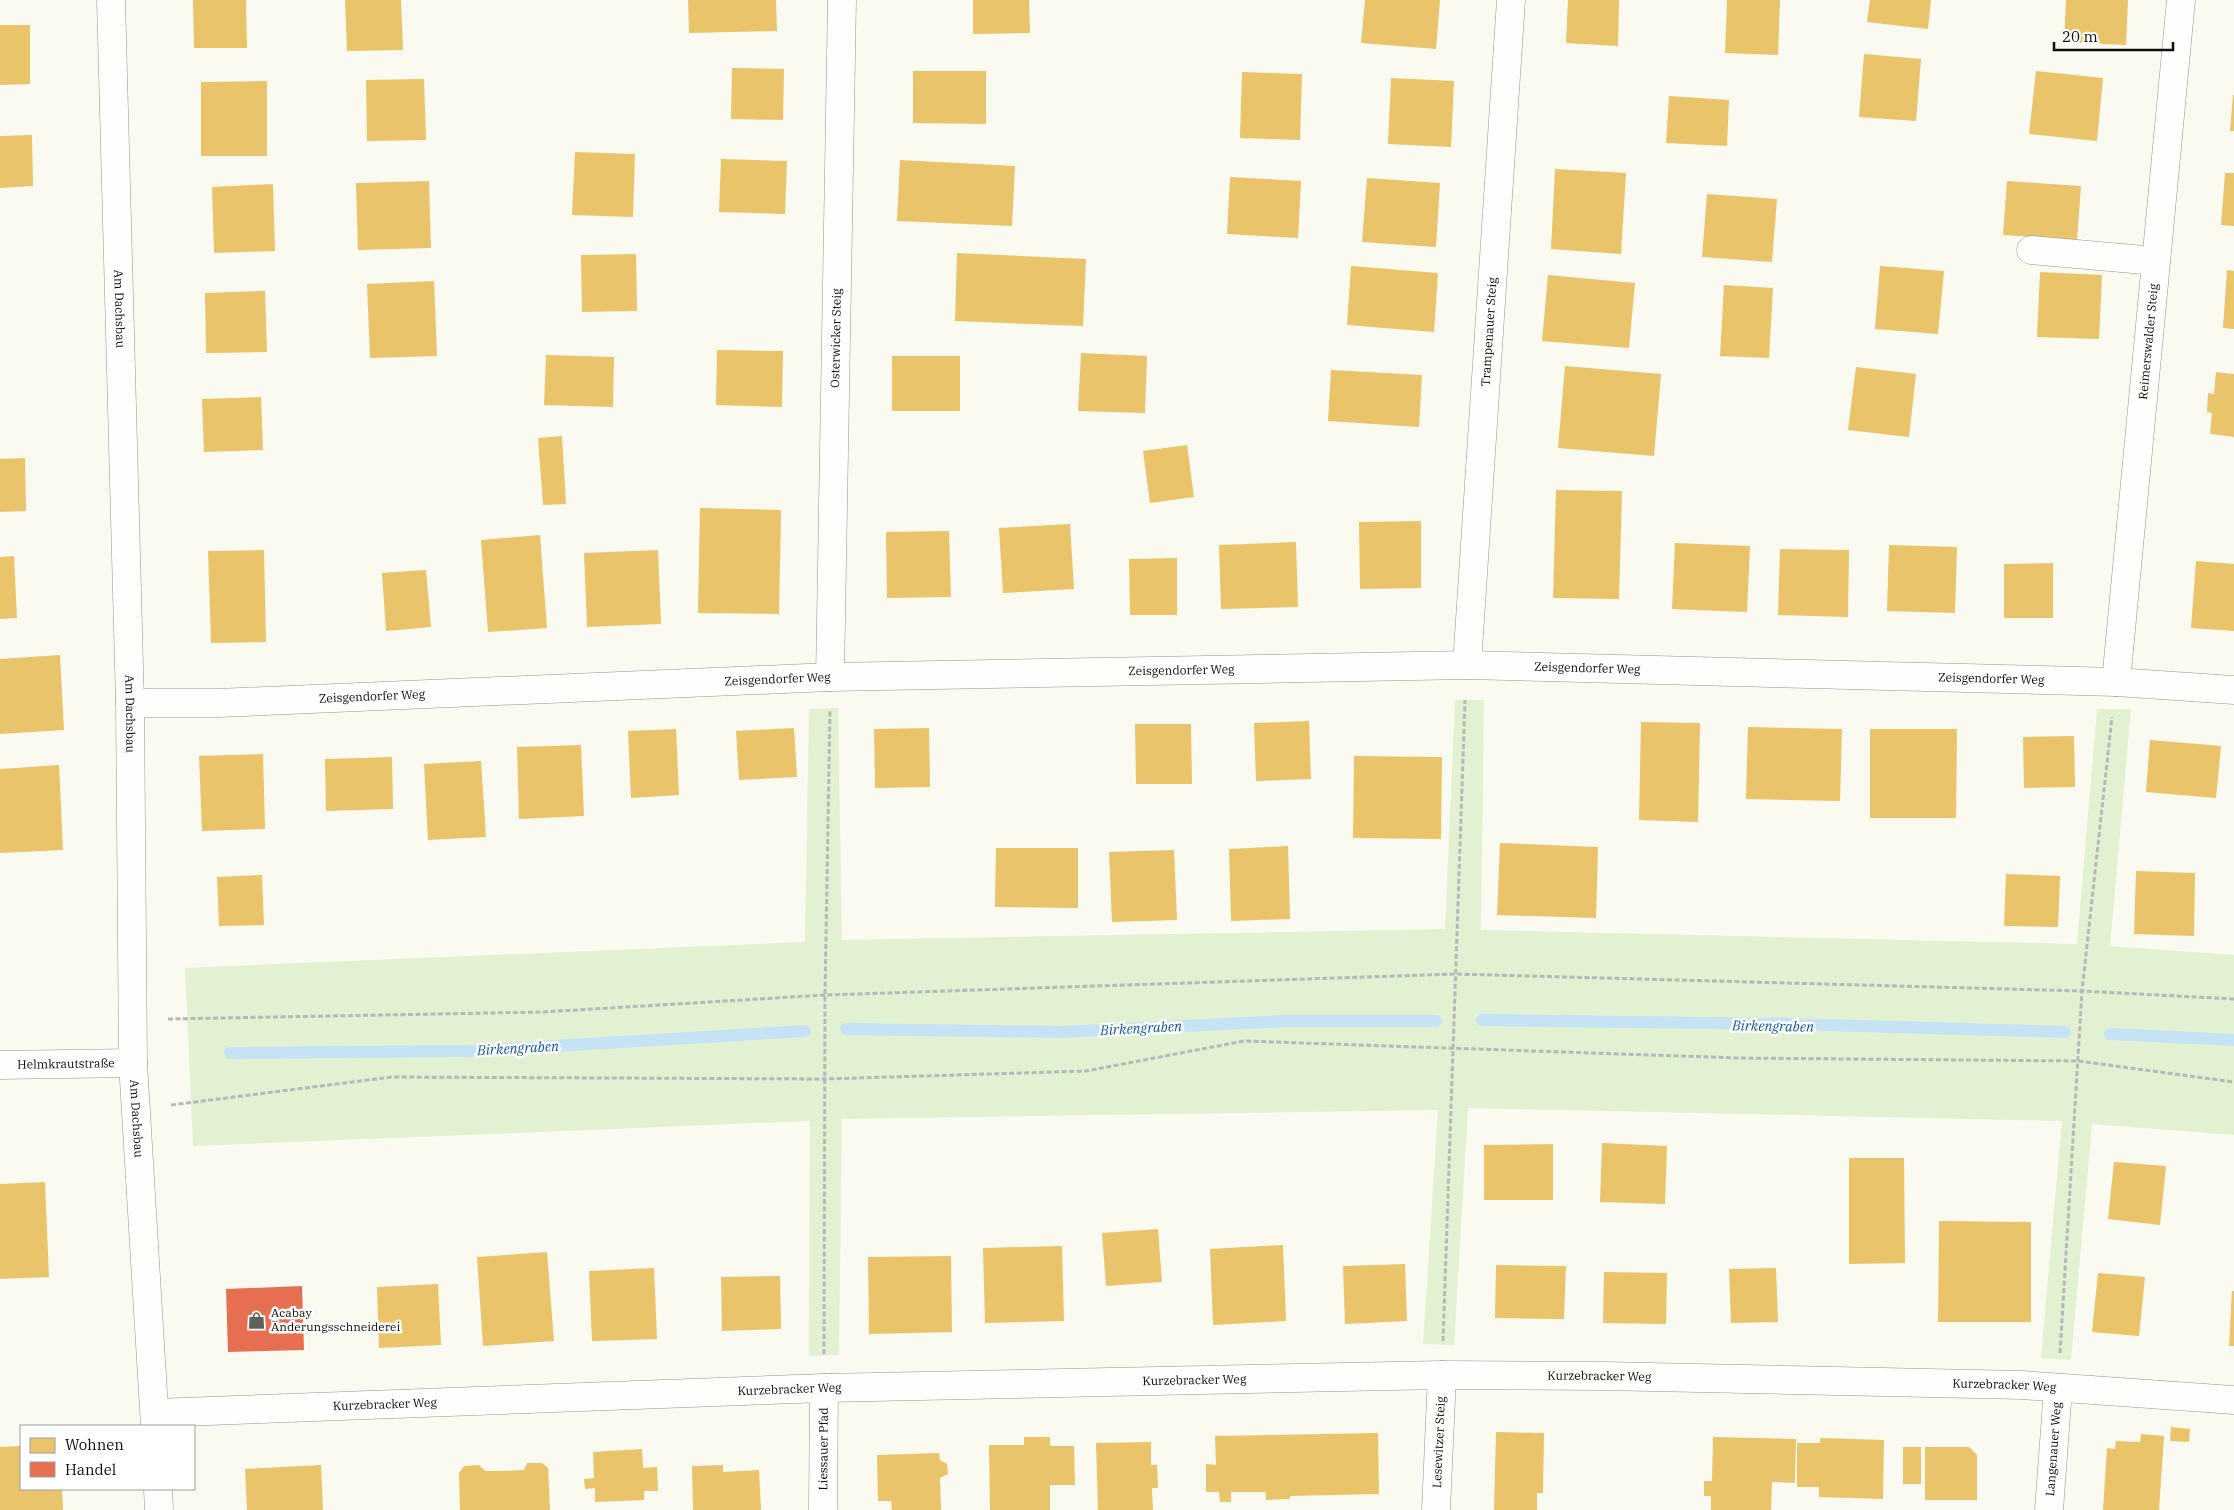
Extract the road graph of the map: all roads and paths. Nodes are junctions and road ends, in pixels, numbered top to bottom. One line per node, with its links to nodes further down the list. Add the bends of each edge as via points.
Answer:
1 (111, 0): 11 (street, Am Dachsbau)
2 (842, 0): 8 (street, Osterwicker Steig)
3 (1511, 0): 7 (street, Trampenauer Steig)
4 (2181, 0): 6 (street, Reimerswalder Steig)
5 (2031, 250): 6 (street)
6 (2156, 261): 9 (street, Reimerswalder Steig)
7 (1467, 664): 8 (street, Zeisgendorfer Weg); 9 (street, Zeisgendorfer Weg); 12 (path)
8 (830, 677): 11 (street, Zeisgendorfer Weg, via 218,703); 14 (path)
9 (2116, 682): 10 (street, Zeisgendorfer Weg); 13 (path)
10 (2234, 690)
11 (130, 702): 16 (street, Am Dachsbau)
12 (1456, 974): 13 (path); 14 (path); 17 (path)
13 (2082, 991): 15 (path); 18 (path)
14 (825, 995): 16 (path, via 543,1012); 21 (path)
15 (2234, 999)
16 (133, 1020): 19 (street, Am Dachsbau)
17 (1453, 1047): 18 (path, via 1737,1058); 21 (path, via 1244,1040 1086,1071); 24 (path)
18 (2078, 1061): 22 (path); 26 (path)
19 (133, 1063): 20 (street, Helmkrautstraße); 23 (street, Am Dachsbau)
20 (0, 1065)
21 (825, 1079): 23 (path, via 392,1077); 25 (path)
22 (2234, 1082)
23 (135, 1110): 28 (street, Am Dachsbau)
24 (1442, 1375): 25 (street, Kurzebracker Weg); 26 (street, Kurzebracker Weg); 32 (street, Lesewitzer Steig)
25 (824, 1388): 28 (street, Kurzebracker Weg); 31 (street, Liessauer Pfad)
26 (2058, 1388): 27 (street, Kurzebracker Weg); 33 (street, Langenauer Weg)
27 (2234, 1400)
28 (155, 1419)
29 (158, 1490): 30 (street)
30 (159, 1510)
31 (822, 1510)
32 (1436, 1510)
33 (2048, 1510)

